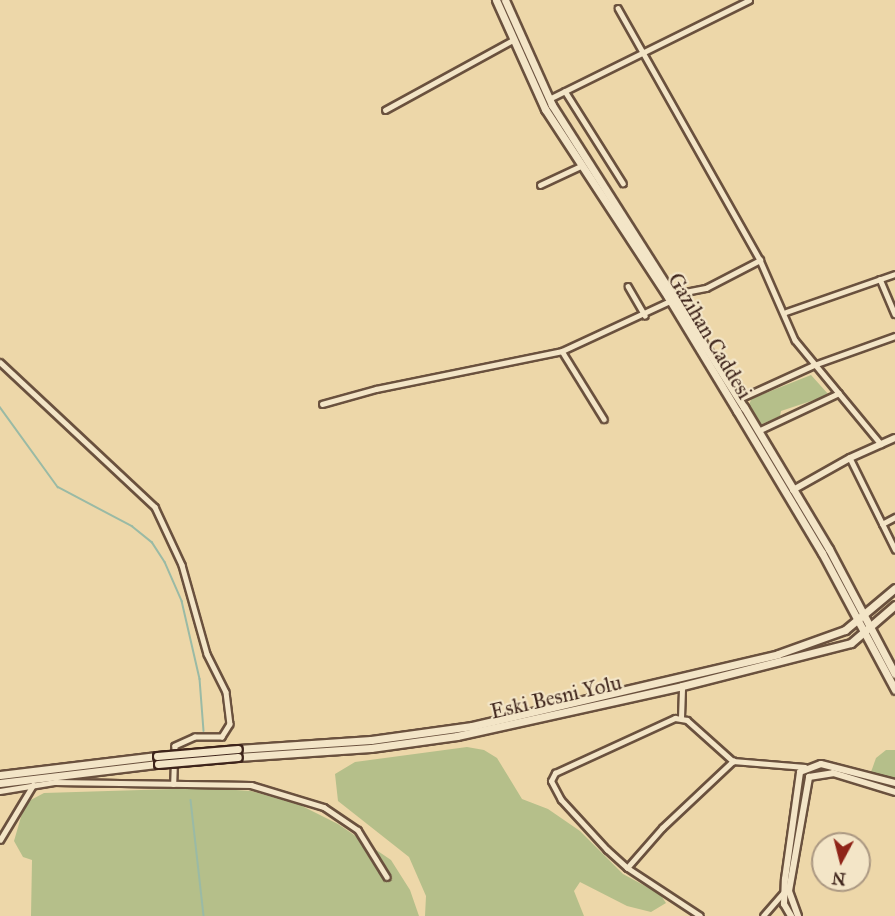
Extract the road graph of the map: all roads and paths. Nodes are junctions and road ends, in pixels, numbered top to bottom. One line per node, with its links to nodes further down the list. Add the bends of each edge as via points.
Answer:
1 (496, 0): 5 (main road, Gazihan Caddesi)
2 (505, 0): 8 (main road, Gazihan Caddesi)
3 (749, 0): 6 (street)
4 (618, 8): 6 (street)
5 (513, 40): 9 (street); 10 (main road, Gazihan Caddesi, via 545,109)
6 (643, 53): 7 (street); 13 (street)
7 (565, 91): 8 (street); 11 (street)
8 (549, 99): 17 (main road, Gazihan Caddesi)
9 (385, 110)
10 (580, 166): 12 (street); 18 (main road, Gazihan Caddesi)
11 (623, 183)
12 (540, 185)
13 (760, 260): 17 (street, via 706,288); 19 (street)
14 (895, 274): 15 (street)
15 (880, 279): 19 (street); 20 (street)
16 (628, 286): 21 (street)
17 (675, 294): 27 (main road, Gazihan Caddesi)
18 (670, 301): 21 (street); 40 (main road, Gazihan Caddesi)
19 (786, 312): 25 (street, via 793,336)
20 (895, 314)
21 (645, 315): 23 (street)
22 (895, 336): 25 (street)
23 (562, 351): 28 (street, via 367,391); 29 (street)
24 (0, 362): 55 (street, via 155,507 182,565 207,654 226,692 230,724 222,737 195,737 175,746)
25 (814, 365): 26 (street); 27 (street)
26 (839, 393): 30 (street); 32 (street)
27 (739, 399): 30 (main road, Gazihan Caddesi)
28 (322, 405)
29 (604, 419)
30 (758, 431): 34 (main road, Gazihan Caddesi)
31 (895, 438): 32 (street)
32 (881, 444): 33 (street)
33 (850, 458): 34 (street); 36 (street)
34 (793, 490): 40 (main road, Gazihan Caddesi)
35 (895, 517): 36 (street)
36 (882, 524): 37 (street)
37 (895, 549)
38 (895, 588): 40 (main road, Eski Besni Yolu)
39 (895, 605): 41 (main road, Eski Besni Yolu)
40 (862, 618): 41 (main road, Gazihan Caddesi); 48 (main road, Eski Besni Yolu, via 820,641 778,654 472,726)
41 (868, 630): 42 (main road, Eski Besni Yolu); 43 (main road, Gazihan Caddesi); 44 (main road, Gazihan Caddesi)
42 (847, 644): 43 (main road); 45 (main road, Eski Besni Yolu)
43 (872, 646): 46 (main road, Gazihan Caddesi)
44 (895, 674)
45 (682, 686): 47 (street); 48 (main road, Eski Besni Yolu, via 457,736 354,749)
46 (895, 690)
47 (681, 718): 50 (street); 60 (street, via 552,777 561,800)
48 (238, 753): 49 (main road, bridge)
49 (158, 760): 52 (main road); 53 (main road)
50 (734, 761): 51 (street); 60 (street, via 662,828)
51 (806, 767): 54 (street, via 834,765); 62 (street, via 798,777)
52 (0, 775)
53 (0, 783)
54 (895, 783)
55 (174, 784): 56 (street); 61 (street, via 251,785 324,807 358,830)
56 (33, 785): 57 (street); 59 (street)
57 (0, 791)
58 (895, 792): 62 (street, via 833,773 809,777)
59 (0, 840)
60 (627, 868): 63 (street)
61 (387, 877)
62 (787, 891): 64 (street); 65 (street, via 784,904); 66 (street)
63 (700, 916)
64 (762, 916)
65 (790, 916)
66 (798, 916)

